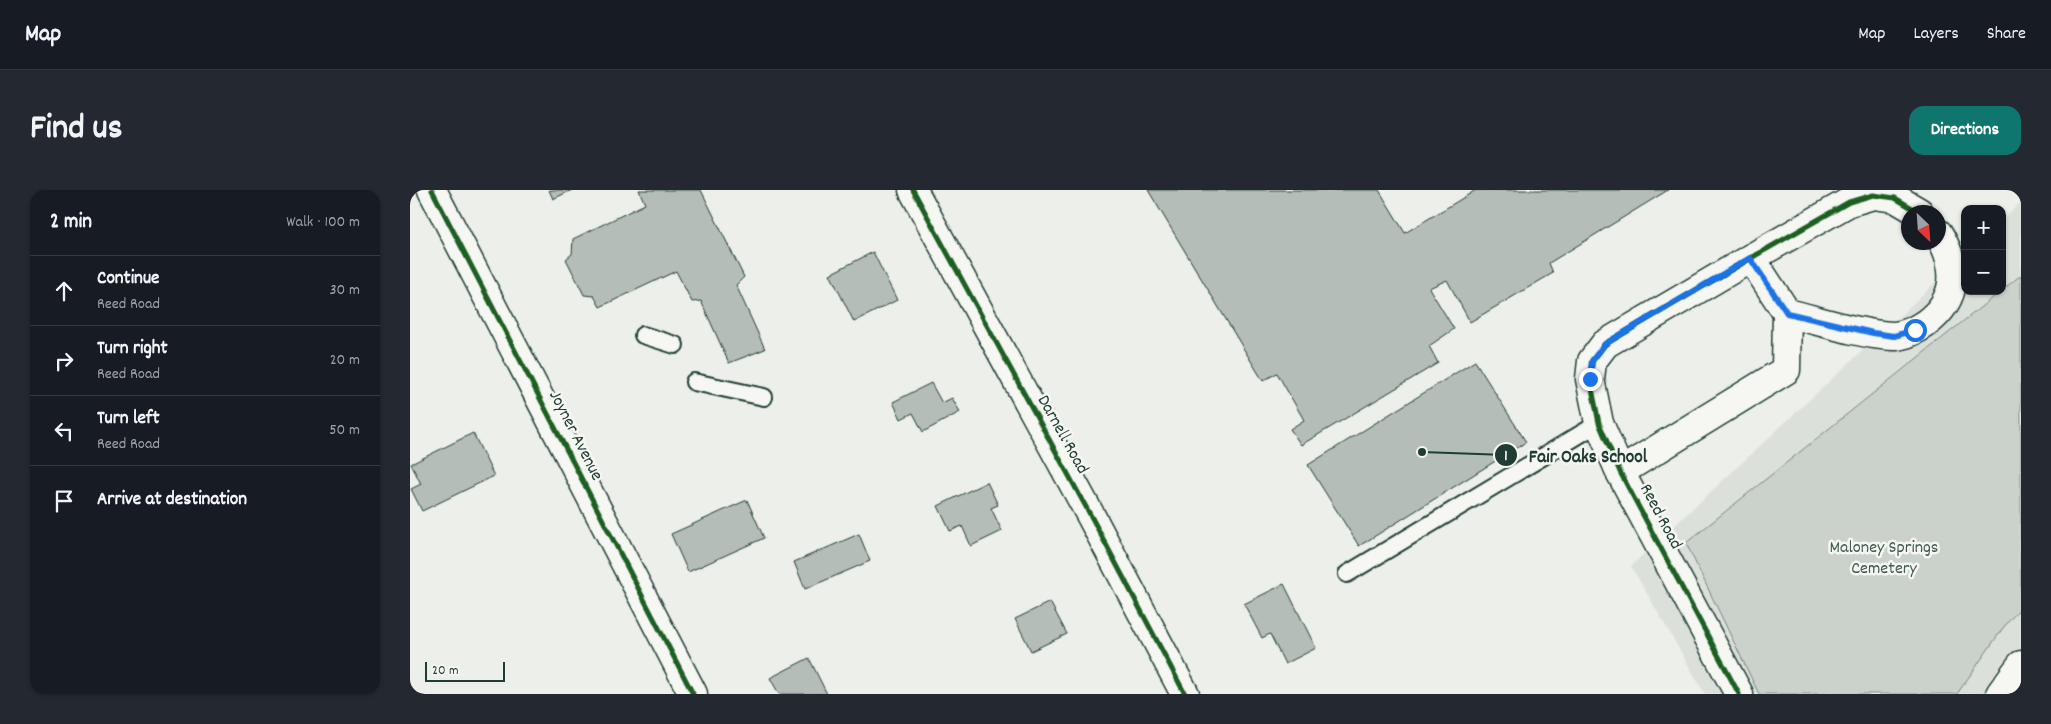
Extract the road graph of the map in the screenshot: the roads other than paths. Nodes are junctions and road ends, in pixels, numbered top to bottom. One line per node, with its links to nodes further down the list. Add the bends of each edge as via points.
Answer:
1 (432, 190): 14 (street, Joyner Avenue)
2 (913, 190): 15 (street, Darnell Road)
3 (1908, 205): 5 (street, Reed Road, via 1896,198 1873,195 1849,202)
4 (1946, 250): 6 (street, via 1952,263 1953,283 1946,304 1915,330 1894,336)
5 (1750, 258): 6 (street); 11 (street, Reed Road, via 1605,344 1592,361 1590,379)
6 (1787, 313): 12 (street, Reed Road, via 1786,370)
7 (642, 335): 8 (lane)
8 (675, 345)
9 (694, 382): 10 (lane)
10 (764, 397)
11 (1599, 423): 12 (street, Reed Road); 13 (lane)
12 (1620, 472): 16 (street, Reed Road)
13 (1347, 574)
14 (693, 694)
15 (1185, 694)
16 (1739, 694)

